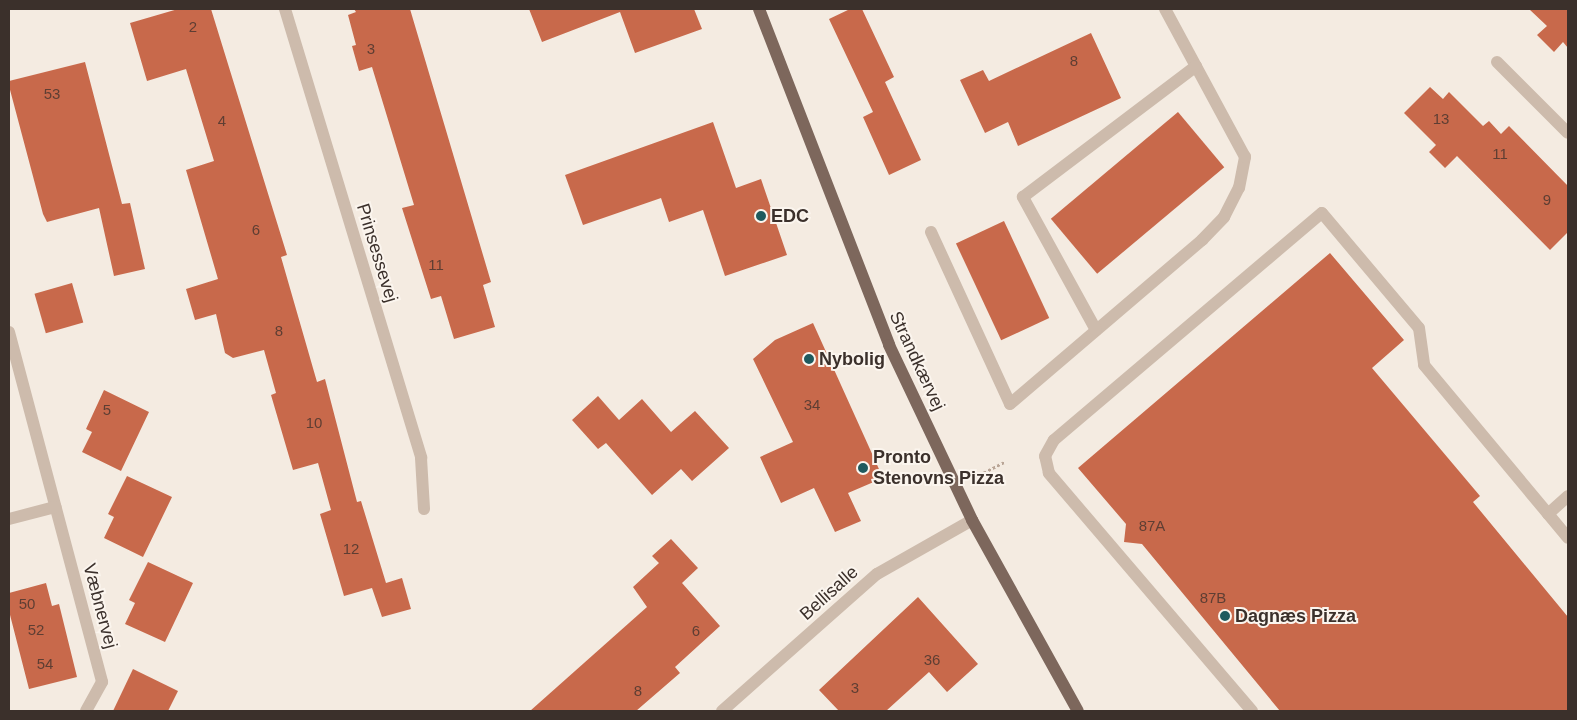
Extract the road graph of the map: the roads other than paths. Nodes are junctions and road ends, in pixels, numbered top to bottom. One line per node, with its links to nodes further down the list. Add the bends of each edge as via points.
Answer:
1 (285, 9): 12 (street, Prinsessevej, via 421,458)
2 (759, 9): 15 (main road, Strandkærvej, via 889,345)
3 (1165, 9): 5 (street)
4 (1497, 62): 6 (street)
5 (1196, 66): 8 (street, via 1245,157 1239,188 1224,217 1202,240); 8 (street, via 1023,197)
6 (1568, 133)
7 (931, 232): 8 (street, via 1010,404)
8 (1096, 330)
9 (9, 332): 11 (street, Væbnervej)
10 (1568, 496): 13 (street)
11 (55, 507): 14 (street); 17 (street, Væbnervej, via 102,682)
12 (424, 509)
13 (1548, 514): 16 (street); 20 (street, via 1424,365 1419,328 1322,213 1054,440 1044,456 1049,473)
14 (9, 519)
15 (972, 520): 18 (street, Bellisalle, via 877,574); 19 (main road, Strandkærvej)
16 (1568, 538)
17 (86, 711)
18 (722, 711)
19 (1078, 711)
20 (1252, 711)

